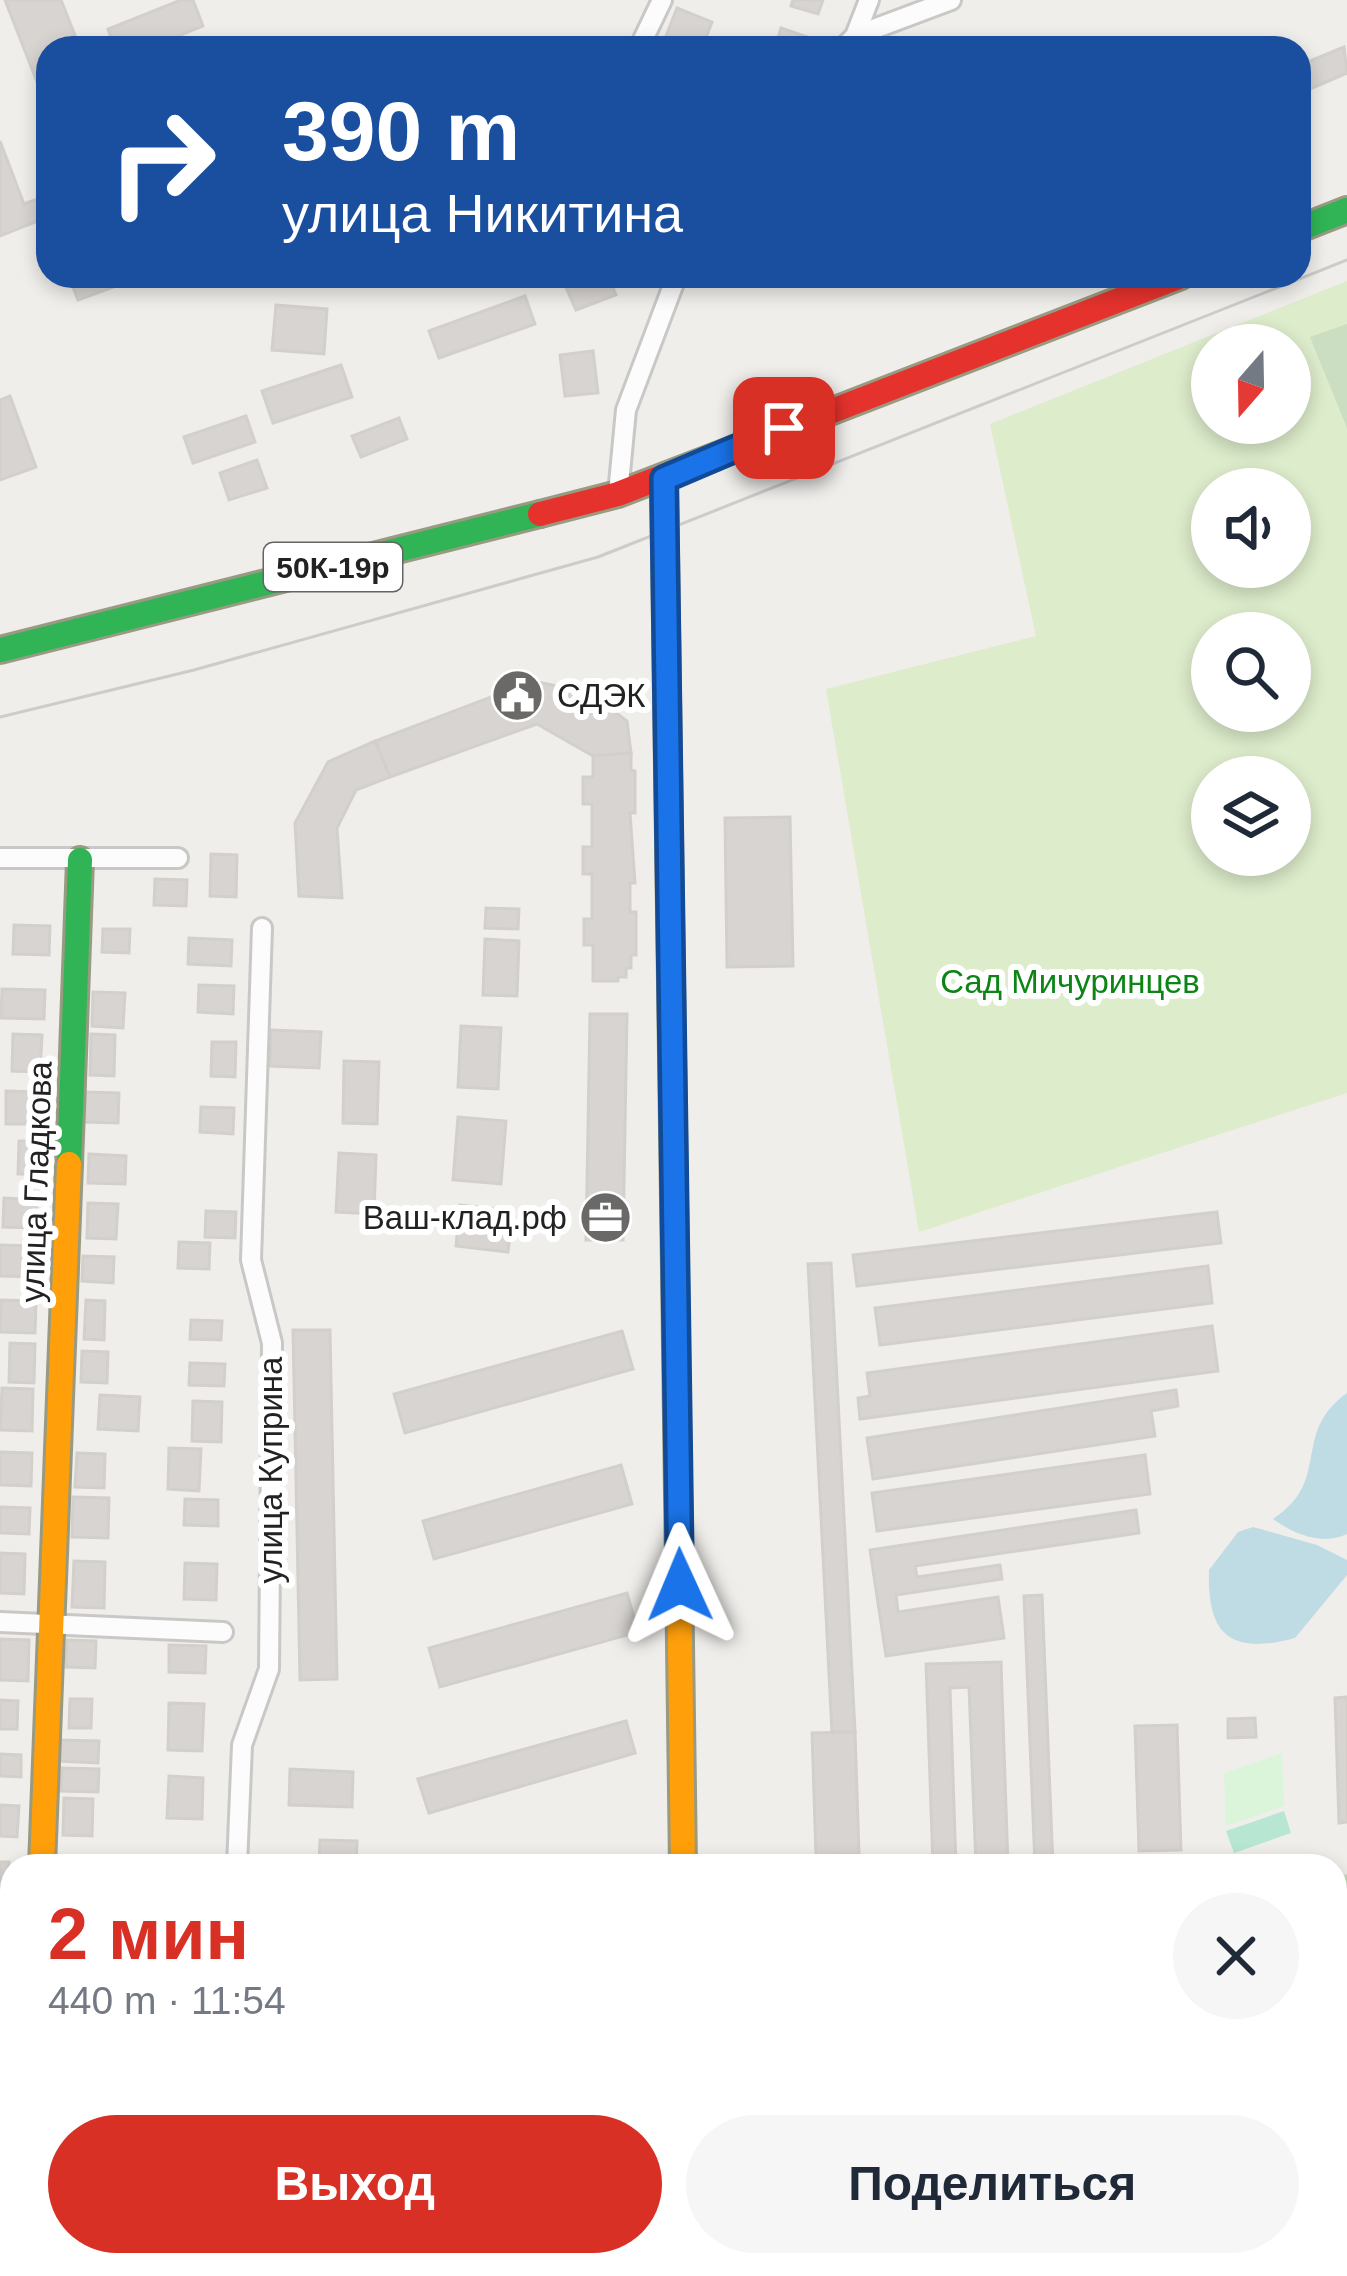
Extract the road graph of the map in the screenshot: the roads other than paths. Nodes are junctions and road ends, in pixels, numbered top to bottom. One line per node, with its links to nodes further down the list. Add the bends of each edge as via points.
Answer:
1 (662, 0): 4 (street)
2 (869, 0): 5 (street)
3 (951, 0): 6 (street)
4 (645, 36)
5 (852, 36)
6 (864, 36)
7 (1347, 209): 8 (street)
8 (1311, 224)
9 (672, 288): 12 (street, via 626,410)
10 (1149, 288): 11 (street)
11 (664, 479): 12 (street, 50К-19р); 23 (street)
12 (618, 494): 13 (street, 50К-19р)
13 (0, 650)
14 (0, 858): 16 (street)
15 (178, 858): 16 (street)
16 (80, 860): 19 (street, улица Гладкова)
17 (262, 928): 22 (street, улица Куприна, via 251,1260 272,1342 269,1670 242,1745)
18 (0, 1622): 19 (street)
19 (52, 1625): 20 (street); 21 (street, улица Гладкова)
20 (224, 1632)
21 (42, 1854)
22 (237, 1854)
23 (683, 1854)

